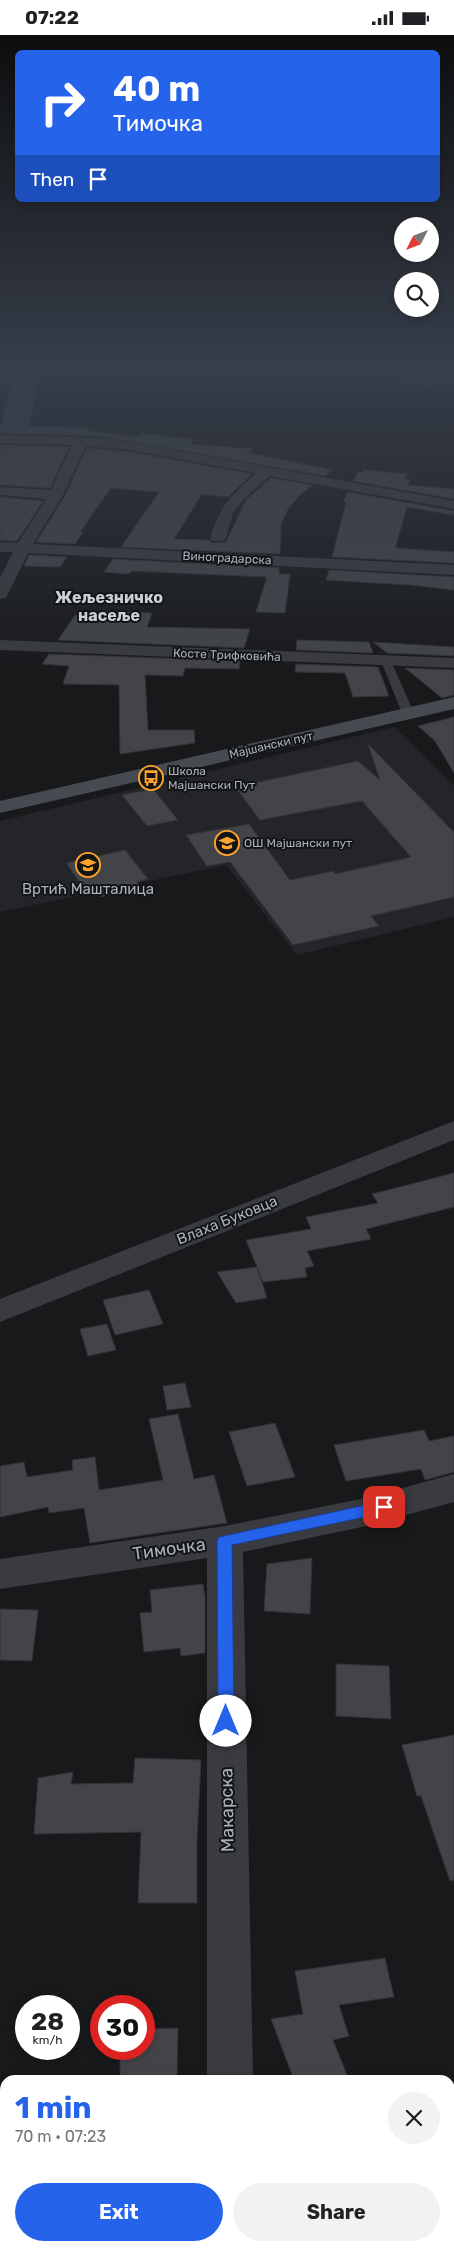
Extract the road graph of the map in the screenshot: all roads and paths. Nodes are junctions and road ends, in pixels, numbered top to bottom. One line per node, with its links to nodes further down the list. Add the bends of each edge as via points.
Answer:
1 (68, 468): 5 (street)
2 (259, 468): 3 (street)
3 (268, 470): 6 (street); 7 (street, via 238,497 226,513)
4 (0, 491): 5 (street)
5 (56, 495): 9 (street)
6 (454, 505)
7 (218, 538)
8 (0, 547): 9 (street, Виноградарска)
9 (23, 549): 10 (street, Виноградарска); 11 (street)
10 (454, 570)
11 (0, 593)
12 (0, 645): 13 (street, Косте Трифковића)
13 (386, 661): 14 (street, Косте Трифковића); 16 (lane)
14 (454, 663)
15 (454, 703): 16 (street, Мајшански пут)
16 (408, 713): 17 (street, Мајшански пут)
17 (0, 807)
18 (454, 1130): 19 (street, Влаха Буковца)
19 (0, 1311)
20 (454, 1488): 21 (street, Тимочка, via 366,1512)
21 (225, 1541): 22 (street, Тимочка); 23 (street, Макарска)
22 (0, 1574)
23 (230, 2075)

